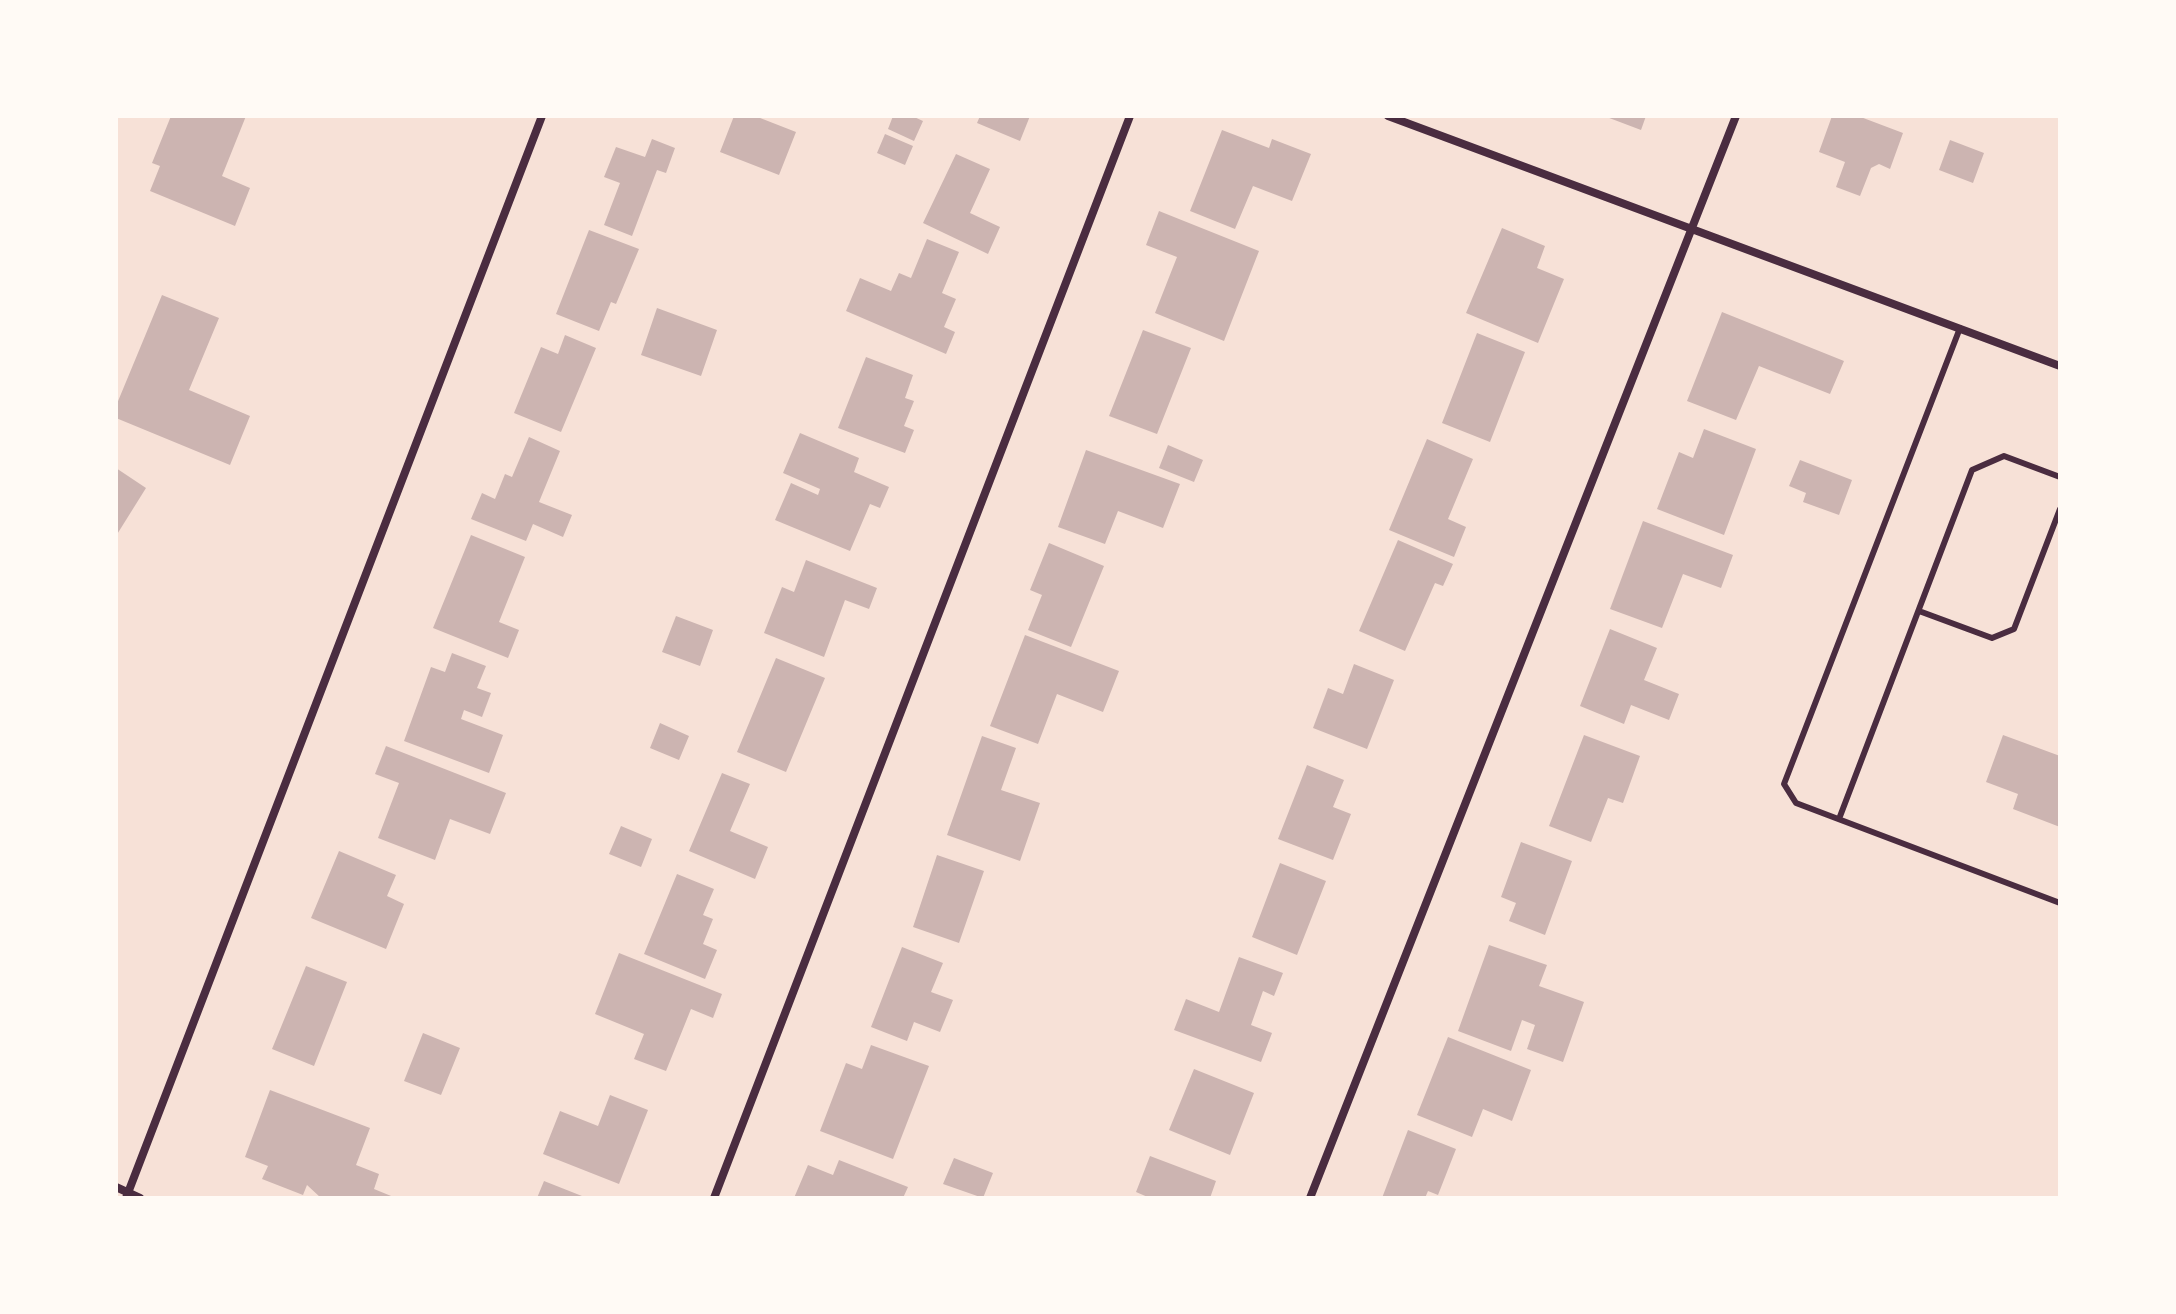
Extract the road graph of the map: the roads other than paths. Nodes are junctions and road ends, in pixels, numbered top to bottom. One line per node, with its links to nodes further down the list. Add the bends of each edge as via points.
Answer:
1 (542, 116): 14 (street)
2 (1130, 116): 16 (street)
3 (1388, 116): 5 (street)
4 (1736, 116): 5 (street)
5 (1690, 227): 6 (street); 17 (street)
6 (1960, 328): 7 (street); 11 (lane, via 1784,784 1796,803)
7 (2060, 366)
8 (2060, 477): 10 (lane, via 2004,456 1972,470)
9 (2060, 509): 10 (lane, via 2014,629 1992,638)
10 (1919, 611): 11 (lane)
11 (1839, 819): 12 (lane)
12 (2060, 903)
13 (116, 1187): 14 (street)
14 (128, 1195): 15 (street)
15 (140, 1198)
16 (714, 1198)
17 (1310, 1198)

